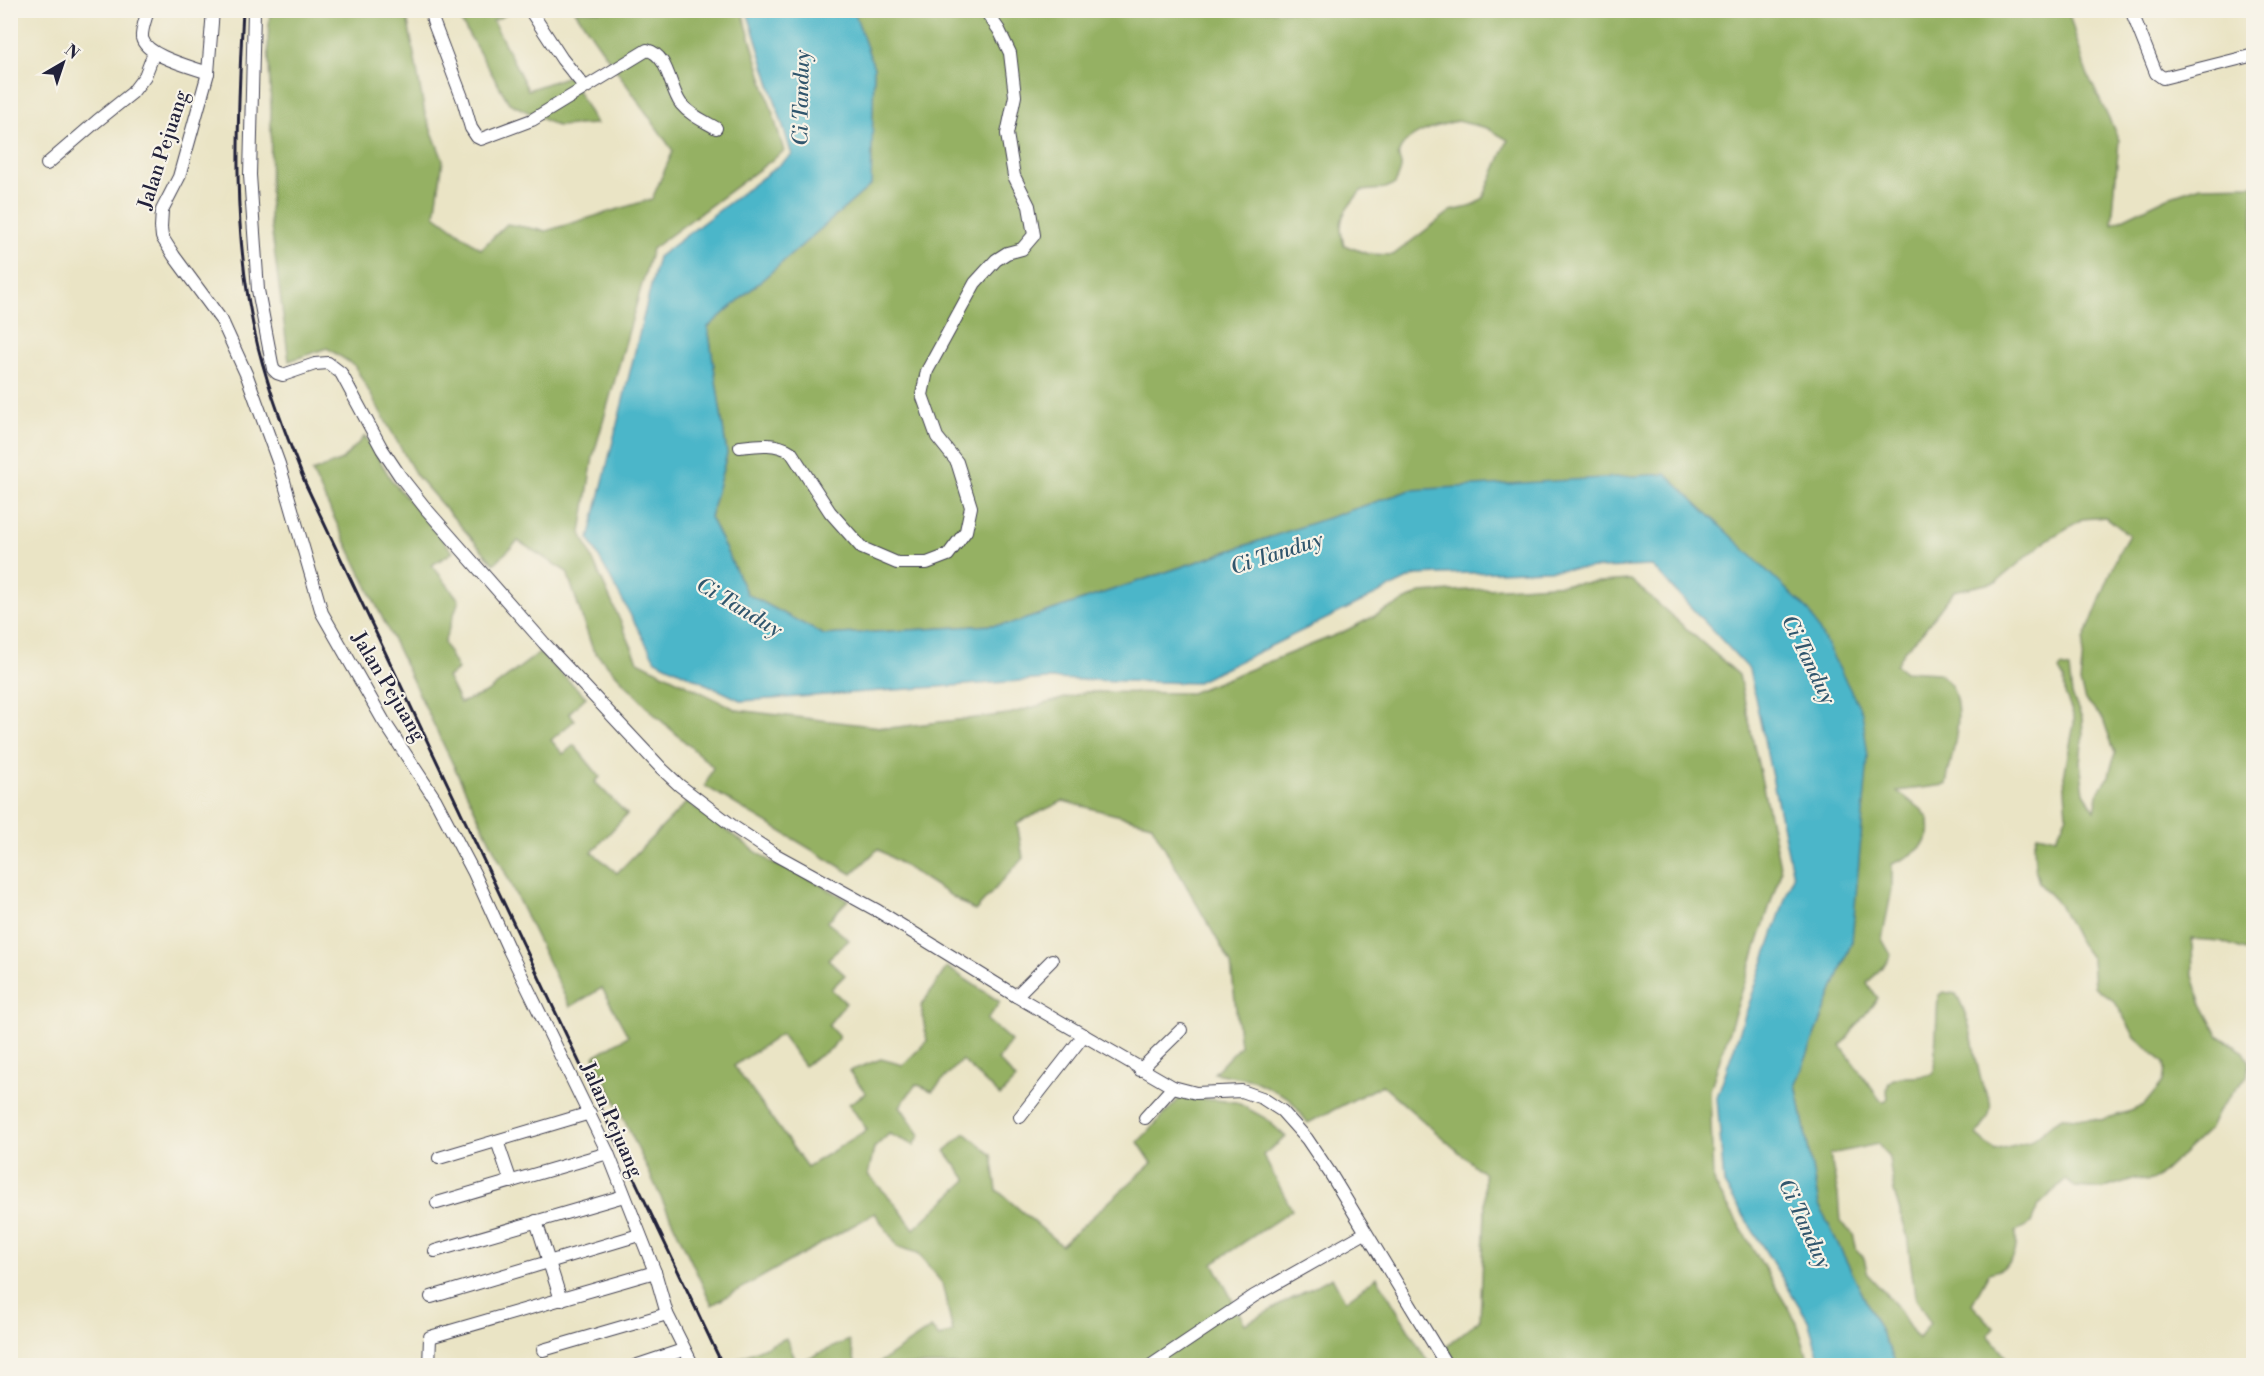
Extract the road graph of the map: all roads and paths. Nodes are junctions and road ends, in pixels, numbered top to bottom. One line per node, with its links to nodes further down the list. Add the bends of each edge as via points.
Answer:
1 (148, 10): 8 (street, via 142,39)
2 (213, 10): 10 (street, Jalan Pejuang)
3 (254, 10): 16 (street, via 250,175 258,290 273,369 283,375 328,363 341,373 382,449 427,510 679,785 776,855 878,911)
4 (431, 10): 11 (street, via 477,137 485,139 532,120)
5 (530, 10): 11 (street)
6 (985, 10): 14 (street, via 1010,53 1015,96 1007,134 1014,176 1029,206 1034,235 1022,249 996,260 975,283 927,371 922,395 938,436 957,462 971,507 966,531 948,555 927,563 897,563 862,548 830,512 791,452 763,444)
7 (2131, 10): 9 (street, via 2156,73 2163,78)
8 (154, 53): 10 (street); 13 (street, via 145,76 132,93)
9 (2253, 55)
10 (208, 73): 21 (street, Jalan Pejuang, via 184,162 162,210 162,237 222,321 247,376 282,474 322,613 383,720 435,800)
11 (585, 86): 12 (street, via 650,50 662,62 681,104)
12 (716, 128)
13 (47, 164)
14 (740, 447)
15 (1052, 960): 16 (street)
16 (1016, 996): 18 (street)
17 (1180, 1030): 19 (street)
18 (1084, 1035): 19 (street); 22 (street)
19 (1140, 1070): 20 (street)
20 (1173, 1088): 23 (street); 31 (street, via 1196,1093 1242,1091 1282,1111 1307,1139)
21 (590, 1113): 24 (street); 25 (street, Jalan Pejuang)
22 (1020, 1117)
23 (1144, 1118)
24 (497, 1141): 26 (street); 27 (street)
25 (608, 1153): 27 (street); 28 (street, Jalan Pejuang)
26 (439, 1158)
27 (511, 1182): 29 (street)
28 (624, 1196): 30 (street); 32 (street, Jalan Pejuang)
29 (437, 1203)
30 (536, 1221): 33 (street); 34 (street)
31 (1365, 1233): 44 (street, via 1254,1296); 45 (street)
32 (639, 1235): 34 (street); 35 (street, Jalan Pejuang)
33 (435, 1251)
34 (549, 1260): 36 (street); 37 (street)
35 (655, 1272): 37 (street); 38 (street, Jalan Pejuang)
36 (431, 1297)
37 (561, 1300): 41 (street, via 430,1337)
38 (667, 1314): 39 (street); 40 (street, Jalan Pejuang)
39 (543, 1350)
40 (683, 1350): 42 (street); 43 (street, Jalan Pejuang)
41 (429, 1365)
42 (635, 1365)
43 (693, 1365)
44 (1150, 1365)
45 (1447, 1365)

